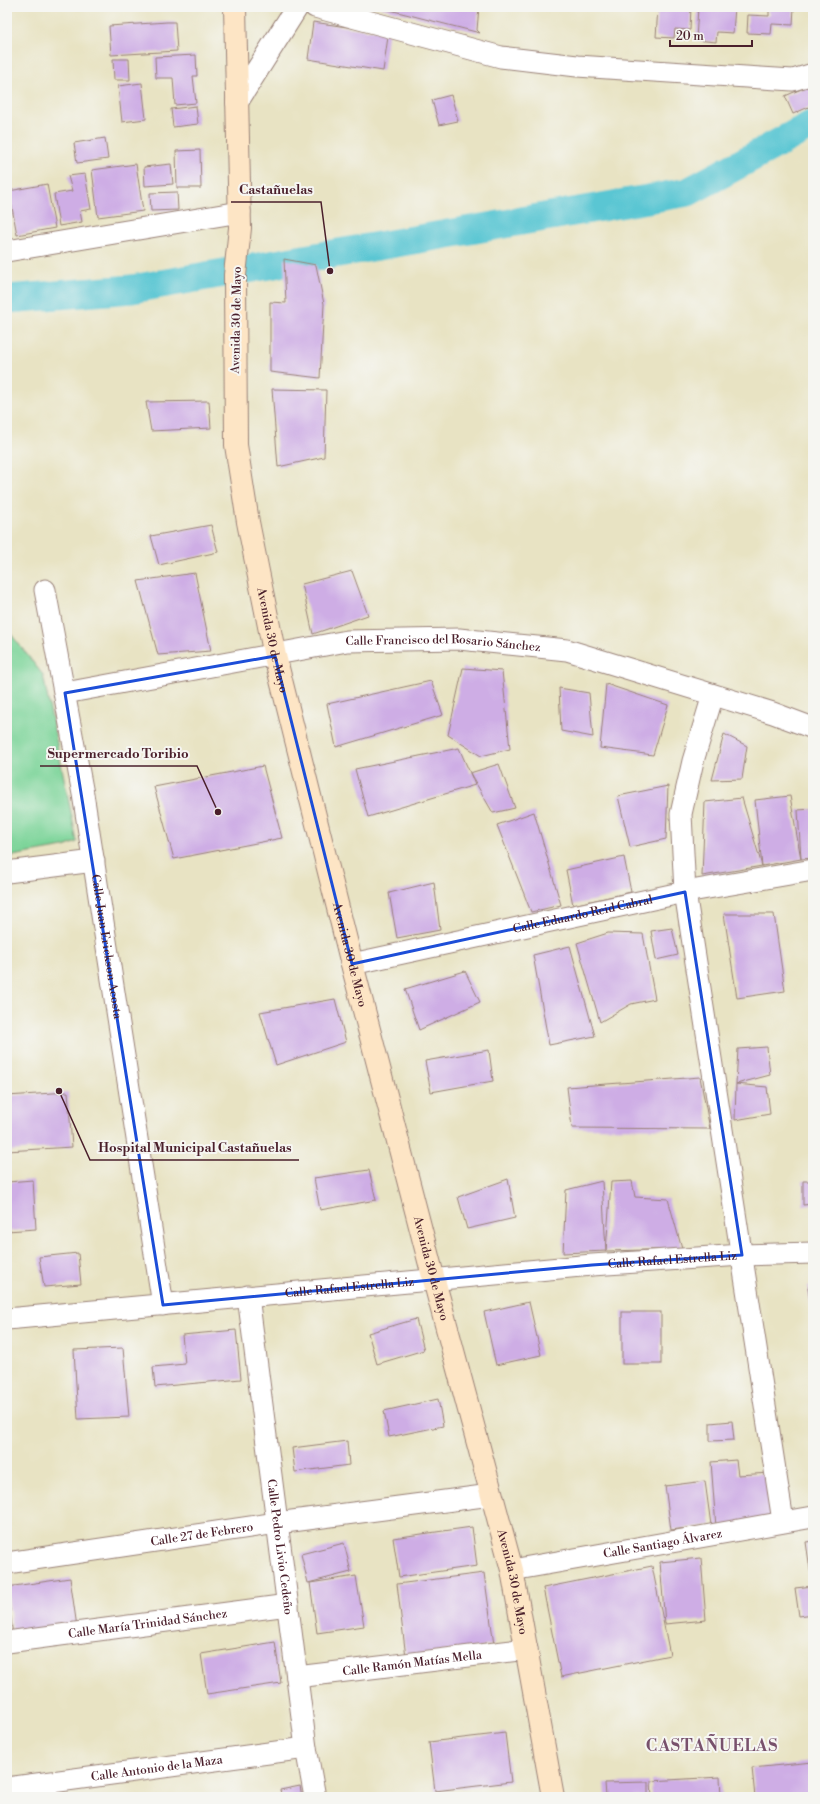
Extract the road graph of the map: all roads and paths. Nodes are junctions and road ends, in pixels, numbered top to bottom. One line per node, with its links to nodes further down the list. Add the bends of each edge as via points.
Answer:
1 (234, 7): 5 (main road, Avenida 30 de Mayo)
2 (297, 7): 5 (street)
3 (315, 7): 4 (street, via 501,57 577,66 792,80)
4 (813, 74)
5 (237, 102): 6 (main road, Avenida 30 de Mayo)
6 (240, 220): 7 (street); 9 (main road, Avenida 30 de Mayo, via 235,275 236,445 248,522)
7 (7, 251)
8 (45, 590): 10 (street, Calle Juan Erickson Acosta)
9 (275, 656): 10 (street, Calle Francisco del Rosario Sánchez); 11 (street, Calle Francisco del Rosario Sánchez, via 347,642 459,639 567,650); 17 (main road, Avenida 30 de Mayo)
10 (65, 693): 13 (street, Calle Juan Erickson Acosta)
11 (713, 695): 12 (street, Calle Francisco del Rosario Sánchez); 16 (street, via 693,761 681,814)
12 (813, 728)
13 (94, 860): 15 (street); 22 (street, Calle Juan Erickson Acosta)
14 (813, 870): 16 (street, Calle Eduardo Reid Cabral)
15 (7, 872)
16 (685, 892): 17 (street, Calle Eduardo Reid Cabral); 19 (street)
17 (352, 964): 20 (main road, Avenida 30 de Mayo)
18 (813, 1253): 19 (street, Calle Rafael Estrella Liz)
19 (742, 1255): 20 (street, Calle Rafael Estrella Liz, via 592,1265); 26 (street)
20 (434, 1280): 21 (street, Calle Rafael Estrella Liz); 24 (main road, Avenida 30 de Mayo)
21 (248, 1296): 22 (street, Calle Rafael Estrella Liz); 27 (street, Calle Pedro Livio Cedeño)
22 (163, 1305): 23 (street, Calle Rafael Estrella Liz)
23 (7, 1319)
24 (491, 1495): 27 (street, Calle 27 de Febrero); 29 (main road, Avenida 30 de Mayo)
25 (813, 1517): 26 (street, Calle Santiago Álvarez)
26 (784, 1522): 29 (street, Calle Santiago Álvarez)
27 (277, 1523): 28 (street, Calle 27 de Febrero); 30 (street, Calle Pedro Livio Cedeño)
28 (7, 1563)
29 (512, 1570): 32 (main road, Avenida 30 de Mayo)
30 (288, 1605): 31 (street, Calle María Trinidad Sánchez); 33 (street, Calle Pedro Livio Cedeño)
31 (7, 1642)
32 (527, 1649): 33 (street, Calle Ramón Matías Mella); 38 (main road, Avenida 30 de Mayo)
33 (297, 1677): 34 (street, Calle Pedro Livio Cedeño)
34 (306, 1748): 36 (street, Calle Antonio de la Maza); 37 (street, Calle Pedro Livio Cedeño)
35 (7, 1788): 36 (street, Calle Antonio de la Maza)
36 (71, 1788)
37 (315, 1797)
38 (553, 1797)

